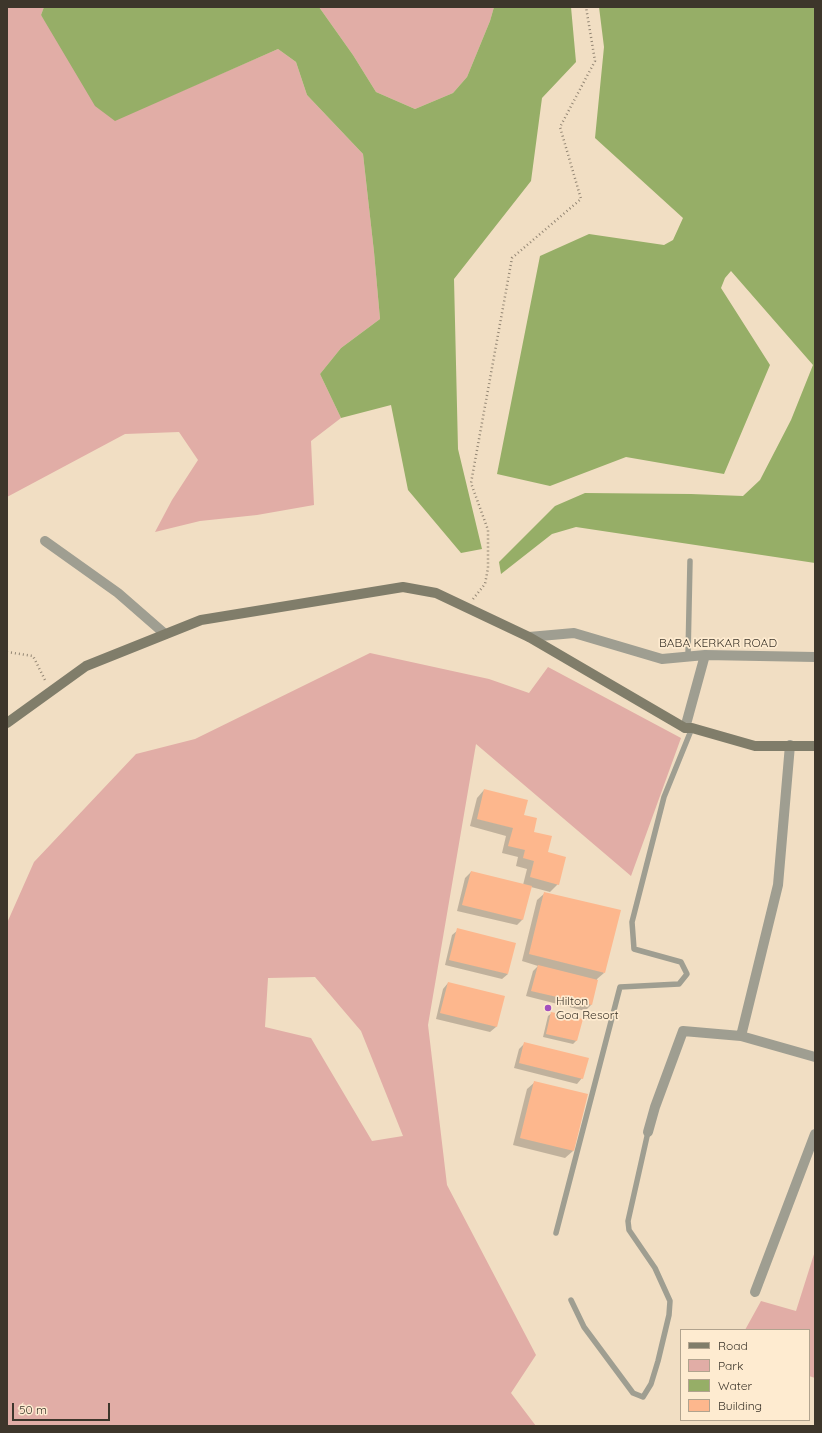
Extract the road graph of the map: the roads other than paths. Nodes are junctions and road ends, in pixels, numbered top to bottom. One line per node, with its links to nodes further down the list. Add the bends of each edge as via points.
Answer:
1 (45, 541): 3 (street, via 118,593)
2 (690, 561): 6 (lane)
3 (165, 634): 4 (main road, via 201,620 403,587 436,593); 8 (main road, via 86,666)
4 (529, 637): 6 (street, BABA KERKAR ROAD, via 574,633 662,659); 9 (main road)
5 (705, 655): 6 (street, BABA KERKAR ROAD); 7 (street, BABA KERKAR ROAD); 9 (street)
6 (688, 656)
7 (815, 657)
8 (7, 723)
9 (689, 728): 10 (main road, via 755,746); 16 (lane, via 657,820 632,922 634,949 681,962 687,974 679,984 620,987)
10 (790, 745): 11 (main road); 12 (street, via 778,885)
11 (815, 746)
12 (741, 1036): 13 (street); 14 (street, via 682,1031)
13 (815, 1057)
14 (648, 1132): 18 (lane, via 628,1221 629,1230 655,1268 670,1301 658,1362 651,1384 643,1397 634,1393 584,1327)
15 (815, 1134): 17 (street)
16 (556, 1233)
17 (755, 1292)
18 (571, 1300)

